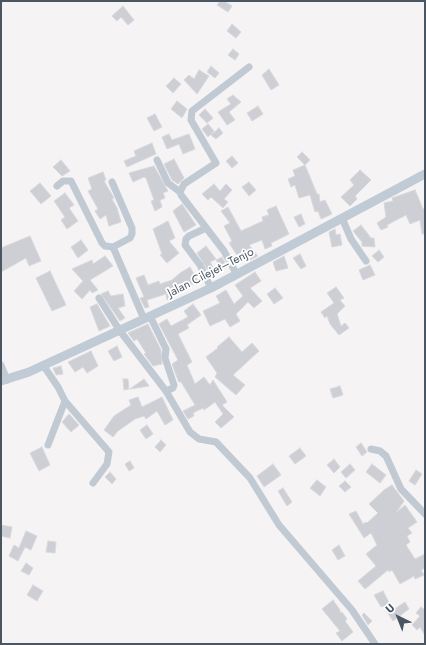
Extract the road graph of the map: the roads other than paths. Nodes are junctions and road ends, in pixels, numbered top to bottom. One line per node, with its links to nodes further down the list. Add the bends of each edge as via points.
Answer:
1 (249, 67): 6 (street, via 192,111 191,120 216,164 184,184)
2 (158, 160): 6 (street, via 168,183)
3 (425, 174): 7 (main road, Jalan Cilejet–Tenjo)
4 (112, 182): 9 (street, via 132,228 130,238)
5 (57, 186): 9 (street, via 63,181 71,181 102,243)
6 (180, 192): 8 (street)
7 (342, 218): 10 (street, via 351,239); 11 (main road, Jalan Cilejet–Tenjo)
8 (206, 228): 11 (street, via 224,251); 12 (street, via 189,236 185,245 200,265)
9 (113, 247): 14 (street)
10 (366, 260)
11 (237, 275): 12 (main road, Jalan Cilejet–Tenjo)
12 (211, 288): 14 (main road, Jalan Cilejet–Tenjo)
13 (99, 298): 15 (street)
14 (147, 318): 15 (main road, Jalan Cilejet–Tenjo); 19 (street, via 166,349 165,358 174,385)
15 (120, 331): 17 (main road, Jalan Cilejet–Tenjo); 19 (street)
16 (1, 364): 18 (street)
17 (44, 365): 18 (main road, Jalan Cilejet–Tenjo); 20 (street)
18 (4, 381)
19 (166, 391): 25 (street, via 190,432 199,439 216,442 250,478 279,525 352,610)
20 (65, 401): 21 (street); 23 (street, via 109,452 107,464)
21 (48, 445)
22 (371, 450): 24 (street, via 380,451 386,456 401,489)
23 (93, 483)
24 (425, 514)
25 (375, 644)

